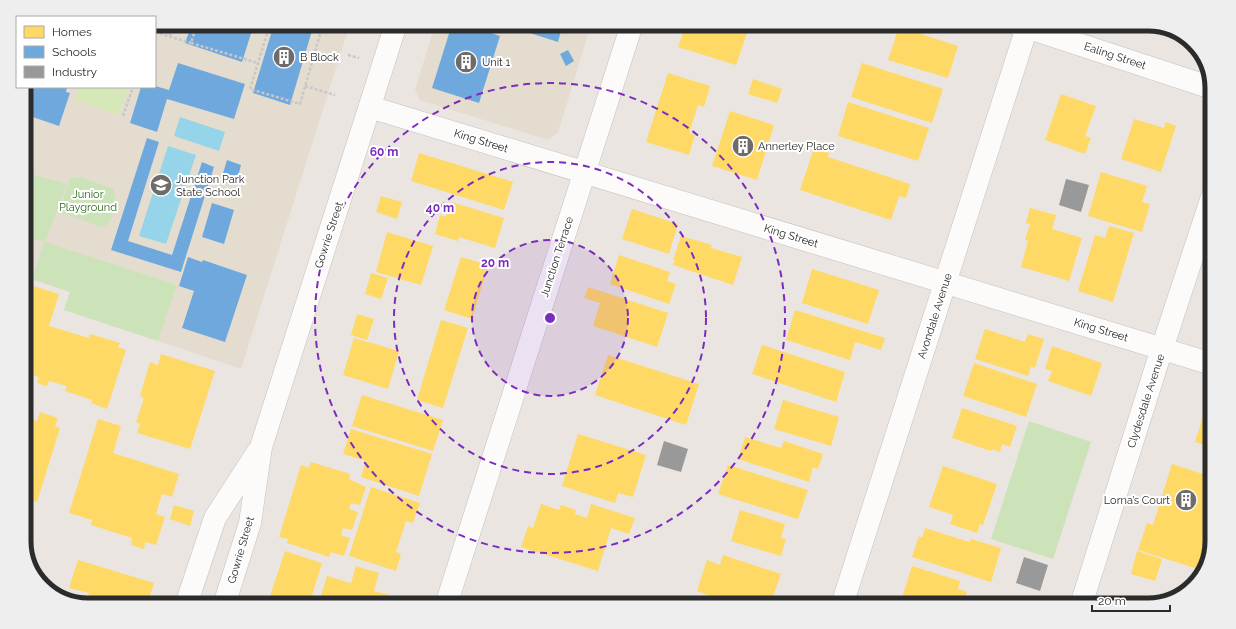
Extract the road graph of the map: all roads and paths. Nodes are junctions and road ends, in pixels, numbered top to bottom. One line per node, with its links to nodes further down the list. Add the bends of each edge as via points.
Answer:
1 (169, 31): 10 (path)
2 (195, 31): 11 (path)
3 (268, 31): 14 (path)
4 (321, 31): 15 (path)
5 (394, 31): 19 (street, Gowrie Street)
6 (630, 31): 21 (street, Junction Terrace)
7 (1020, 31): 23 (street, Avondale Avenue)
8 (1037, 31): 16 (street, Ealing Street)
9 (156, 32): 10 (path)
10 (171, 37): 11 (path)
11 (191, 43): 14 (path)
12 (348, 55): 13 (path)
13 (362, 59)
14 (258, 64): 15 (path, via 250,89 300,104)
15 (305, 86): 18 (path)
16 (1205, 86)
17 (133, 88): 20 (path)
18 (335, 95)
19 (370, 107): 21 (street, King Street); 26 (street, Gowrie Street)
20 (124, 116)
21 (585, 173): 23 (street, King Street); 29 (street, Junction Terrace)
22 (1205, 218): 24 (street, Clydesdale Avenue)
23 (945, 282): 24 (street, King Street); 30 (street, Avondale Avenue)
24 (1162, 349): 25 (street, King Street); 31 (street, Clydesdale Avenue)
25 (1205, 362)
26 (261, 447): 27 (street, Gowrie Street, via 215,518); 28 (street, Gowrie Street, via 250,523)
27 (188, 598)
28 (226, 598)
29 (448, 598)
30 (844, 598)
31 (1083, 598)

